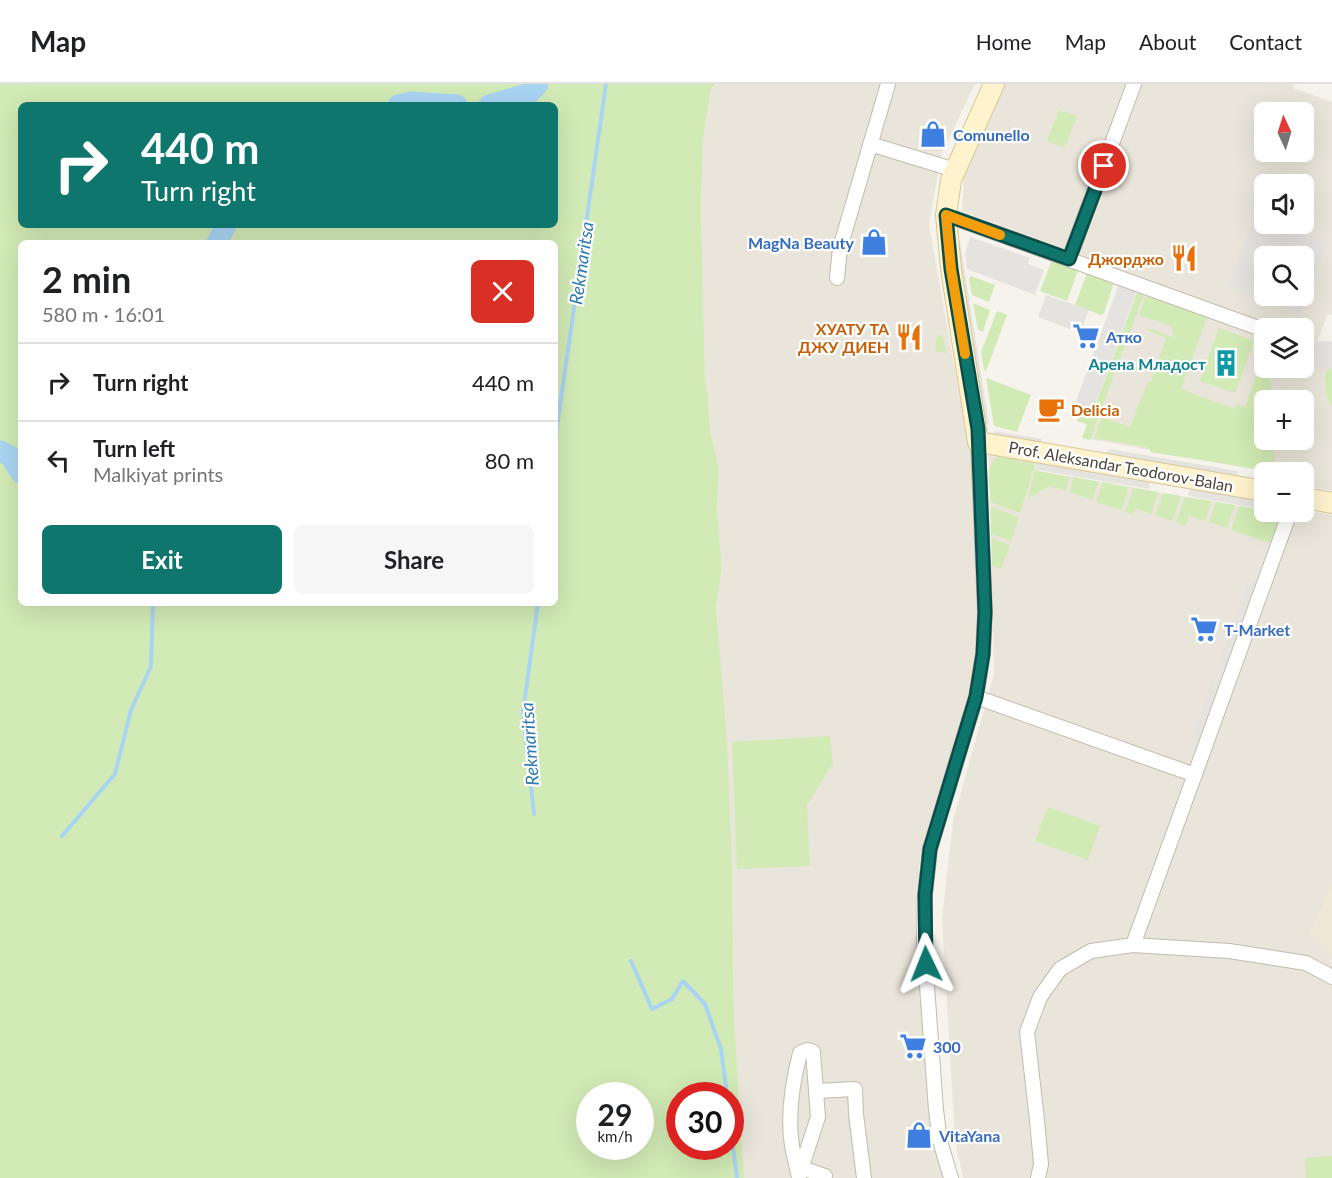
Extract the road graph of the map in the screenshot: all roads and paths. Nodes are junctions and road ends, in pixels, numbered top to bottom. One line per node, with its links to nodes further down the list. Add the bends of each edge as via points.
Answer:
1 (888, 84): 4 (street)
2 (994, 84): 5 (street)
3 (1134, 84): 7 (street)
4 (870, 144): 5 (street); 8 (street, via 840,248)
5 (955, 170): 6 (street)
6 (946, 215): 7 (street); 10 (street)
7 (1069, 259): 9 (street)
8 (837, 278)
9 (1254, 326)
10 (978, 442): 11 (street, Prof. Aleksandar Teodorov-Balan); 15 (street, via 985,612)
11 (1254, 489)
12 (1314, 500): 13 (street)
13 (1332, 503)
14 (1286, 522): 16 (street)
15 (976, 697): 16 (street); 23 (street, via 941,807 926,872 924,945 936,1110)
16 (1195, 775): 17 (street)
17 (1133, 945): 18 (street, via 1230,951 1306,963); 24 (street, via 1091,951 1060,969 1040,997 1027,1032 1041,1164)
18 (1332, 976)
19 (816, 1091): 20 (street, via 818,1117); 20 (street, via 812,1050 802,1051 792,1083 790,1108 792,1145); 22 (street, via 855,1089)
20 (800, 1174): 21 (street)
21 (825, 1176)
22 (864, 1178)
23 (951, 1178)
24 (1038, 1178)

